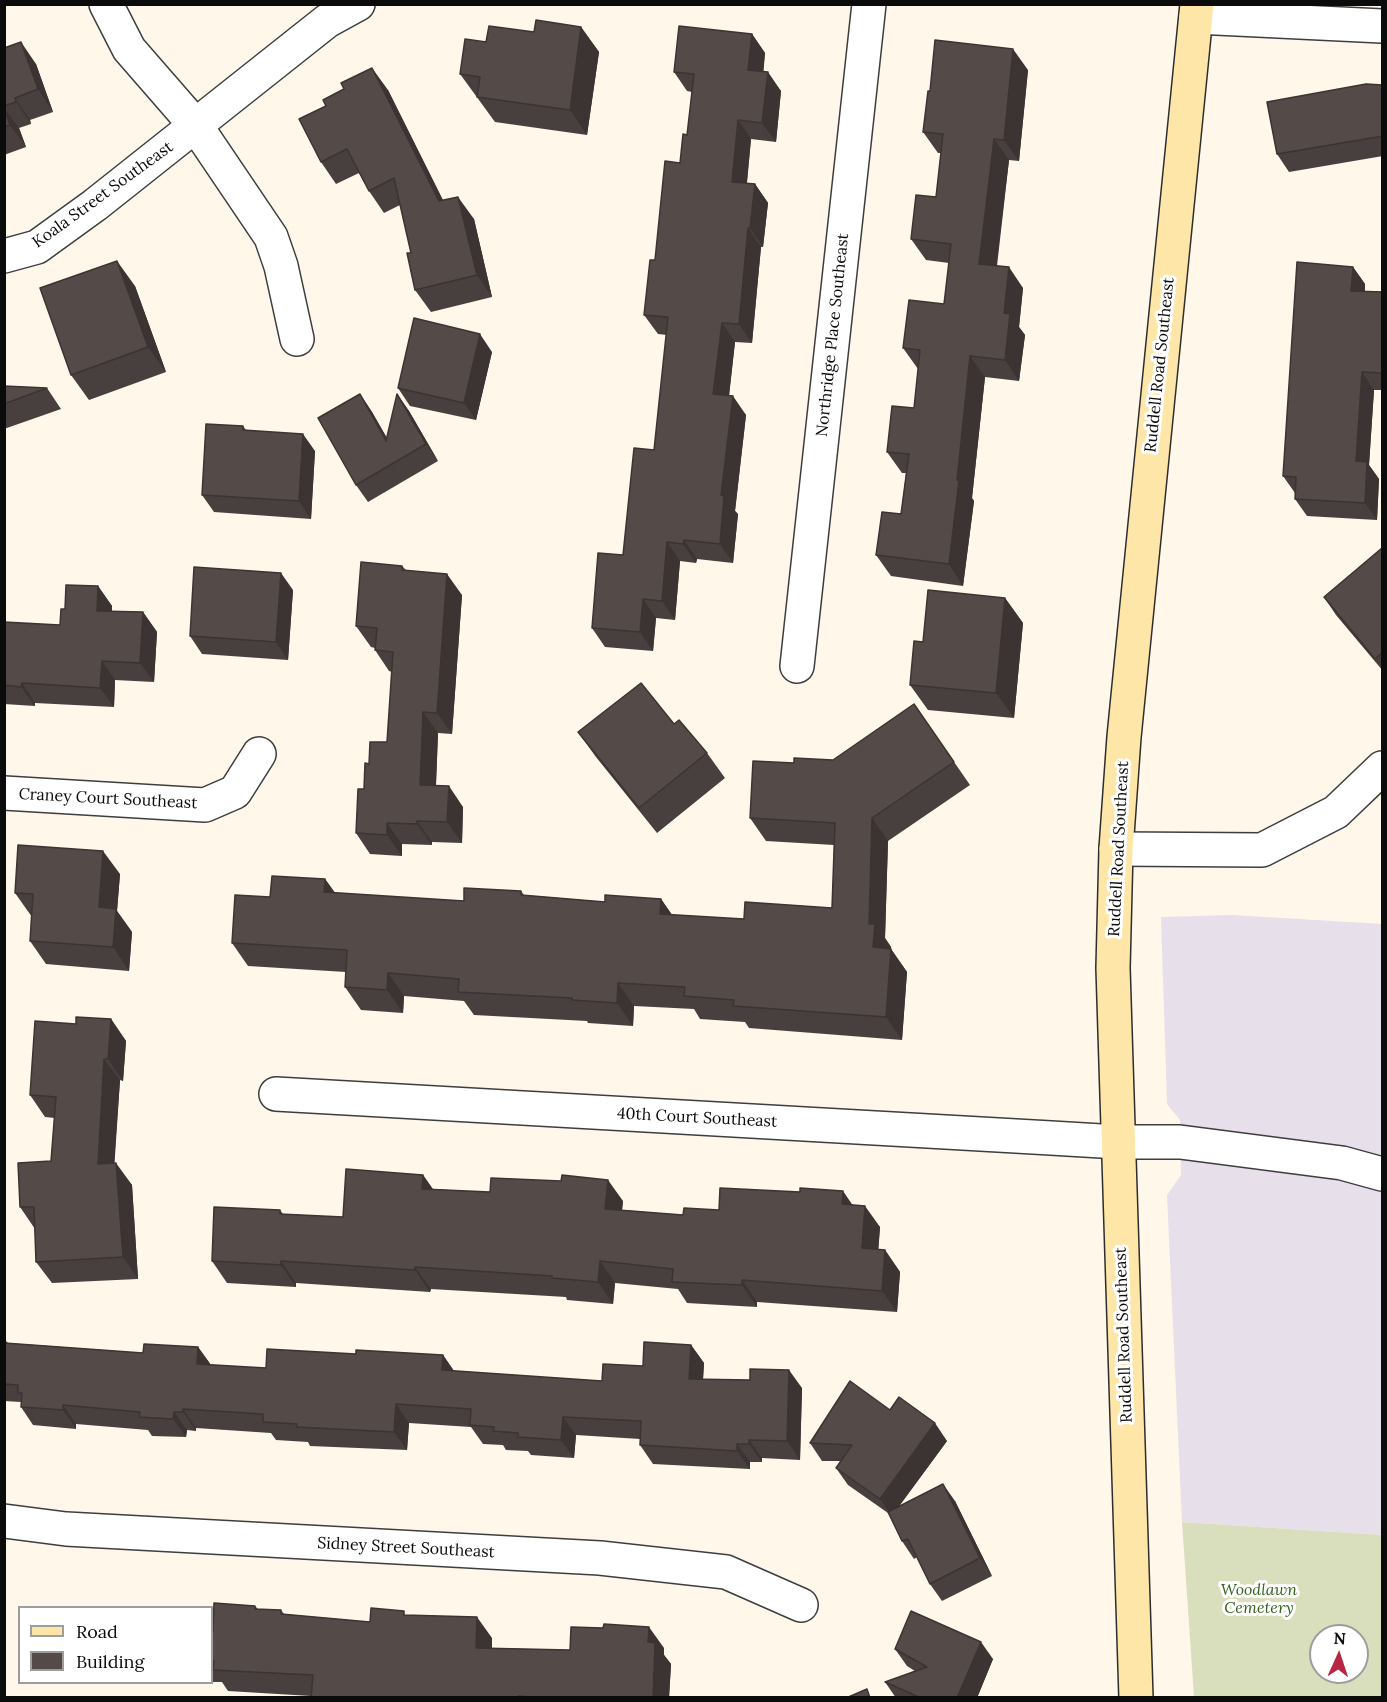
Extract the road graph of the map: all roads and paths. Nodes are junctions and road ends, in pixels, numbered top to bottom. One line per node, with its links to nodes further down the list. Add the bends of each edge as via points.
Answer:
1 (106, 4): 6 (street, via 129,49)
2 (358, 4): 6 (street, Koala Street Southeast, via 327,21)
3 (869, 4): 9 (street, Northridge Place Southeast)
4 (1196, 11): 5 (street); 13 (main road, Ruddell Road Southeast)
5 (1383, 26)
6 (196, 126): 7 (street, Koala Street Southeast, via 37,247); 8 (street, via 271,237)
7 (4, 256)
8 (297, 339)
9 (797, 666)
10 (259, 754): 12 (street, Craney Court Southeast, via 234,792 205,805)
11 (1383, 768): 13 (street, via 1336,812 1262,850)
12 (4, 793)
13 (1116, 849): 15 (main road, Ruddell Road Southeast, via 1113,968)
14 (276, 1094): 15 (street, 40th Court Southeast)
15 (1118, 1142): 16 (street, 40th Court Southeast, via 1180,1142 1342,1163); 19 (main road, Ruddell Road Southeast)
16 (1383, 1174)
17 (4, 1521): 18 (street, Sidney Street Southeast, via 66,1529 600,1558 726,1572)
18 (801, 1605)
19 (1136, 1698)

